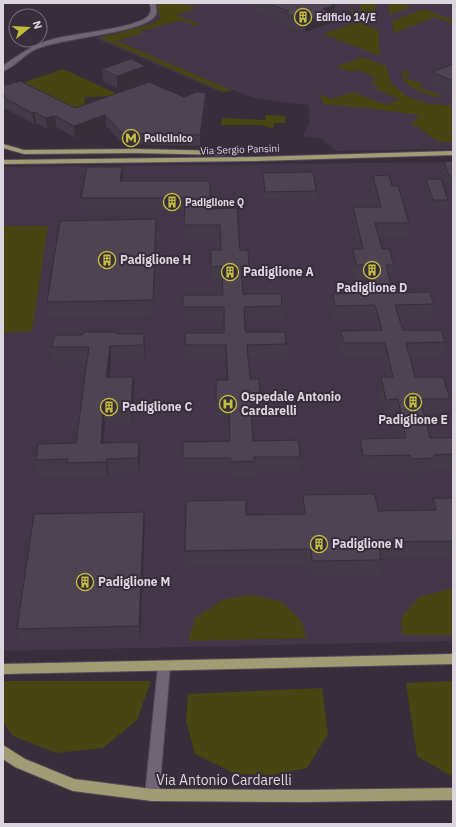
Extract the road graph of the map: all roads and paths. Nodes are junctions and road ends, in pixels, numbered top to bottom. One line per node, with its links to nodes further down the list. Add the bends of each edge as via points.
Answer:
1 (152, 3): 2 (street, via 152,16 146,21 32,48)
2 (3, 69)
3 (3, 146): 5 (main road, via 24,152 195,152)
4 (453, 153): 5 (main road, Via Sergio Pansini)
5 (289, 157): 6 (main road, Via Sergio Pansini)
6 (3, 162)
7 (453, 659): 8 (main road)
8 (164, 666): 9 (main road); 12 (street)
9 (3, 669)
10 (3, 751): 12 (main road, Via Antonio Cardarelli, via 20,763 73,785)
11 (453, 794): 12 (main road, Via Antonio Cardarelli)
12 (152, 796)

